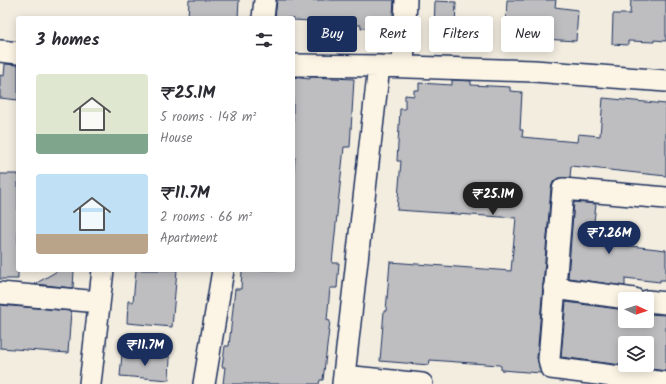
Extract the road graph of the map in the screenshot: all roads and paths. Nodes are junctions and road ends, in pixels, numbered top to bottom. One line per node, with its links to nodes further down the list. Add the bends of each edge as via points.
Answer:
1 (265, 0): 3 (street)
2 (406, 0): 8 (street)
3 (263, 16)
4 (0, 51): 5 (street)
5 (16, 53)
6 (295, 65): 7 (street)
7 (379, 66): 8 (street); 19 (street)
8 (403, 66): 9 (street, via 534,71)
9 (666, 81)
10 (666, 198): 13 (street, via 563,189)
11 (103, 272): 16 (street)
12 (223, 272): 22 (street)
13 (554, 288): 15 (street); 20 (street, via 549,359 551,368)
14 (0, 293): 16 (street)
15 (618, 297)
16 (99, 302): 21 (street)
17 (654, 302): 18 (street)
18 (666, 303)
19 (343, 380): 23 (street)
20 (666, 383)
21 (90, 384)
22 (204, 384)
23 (422, 384)

